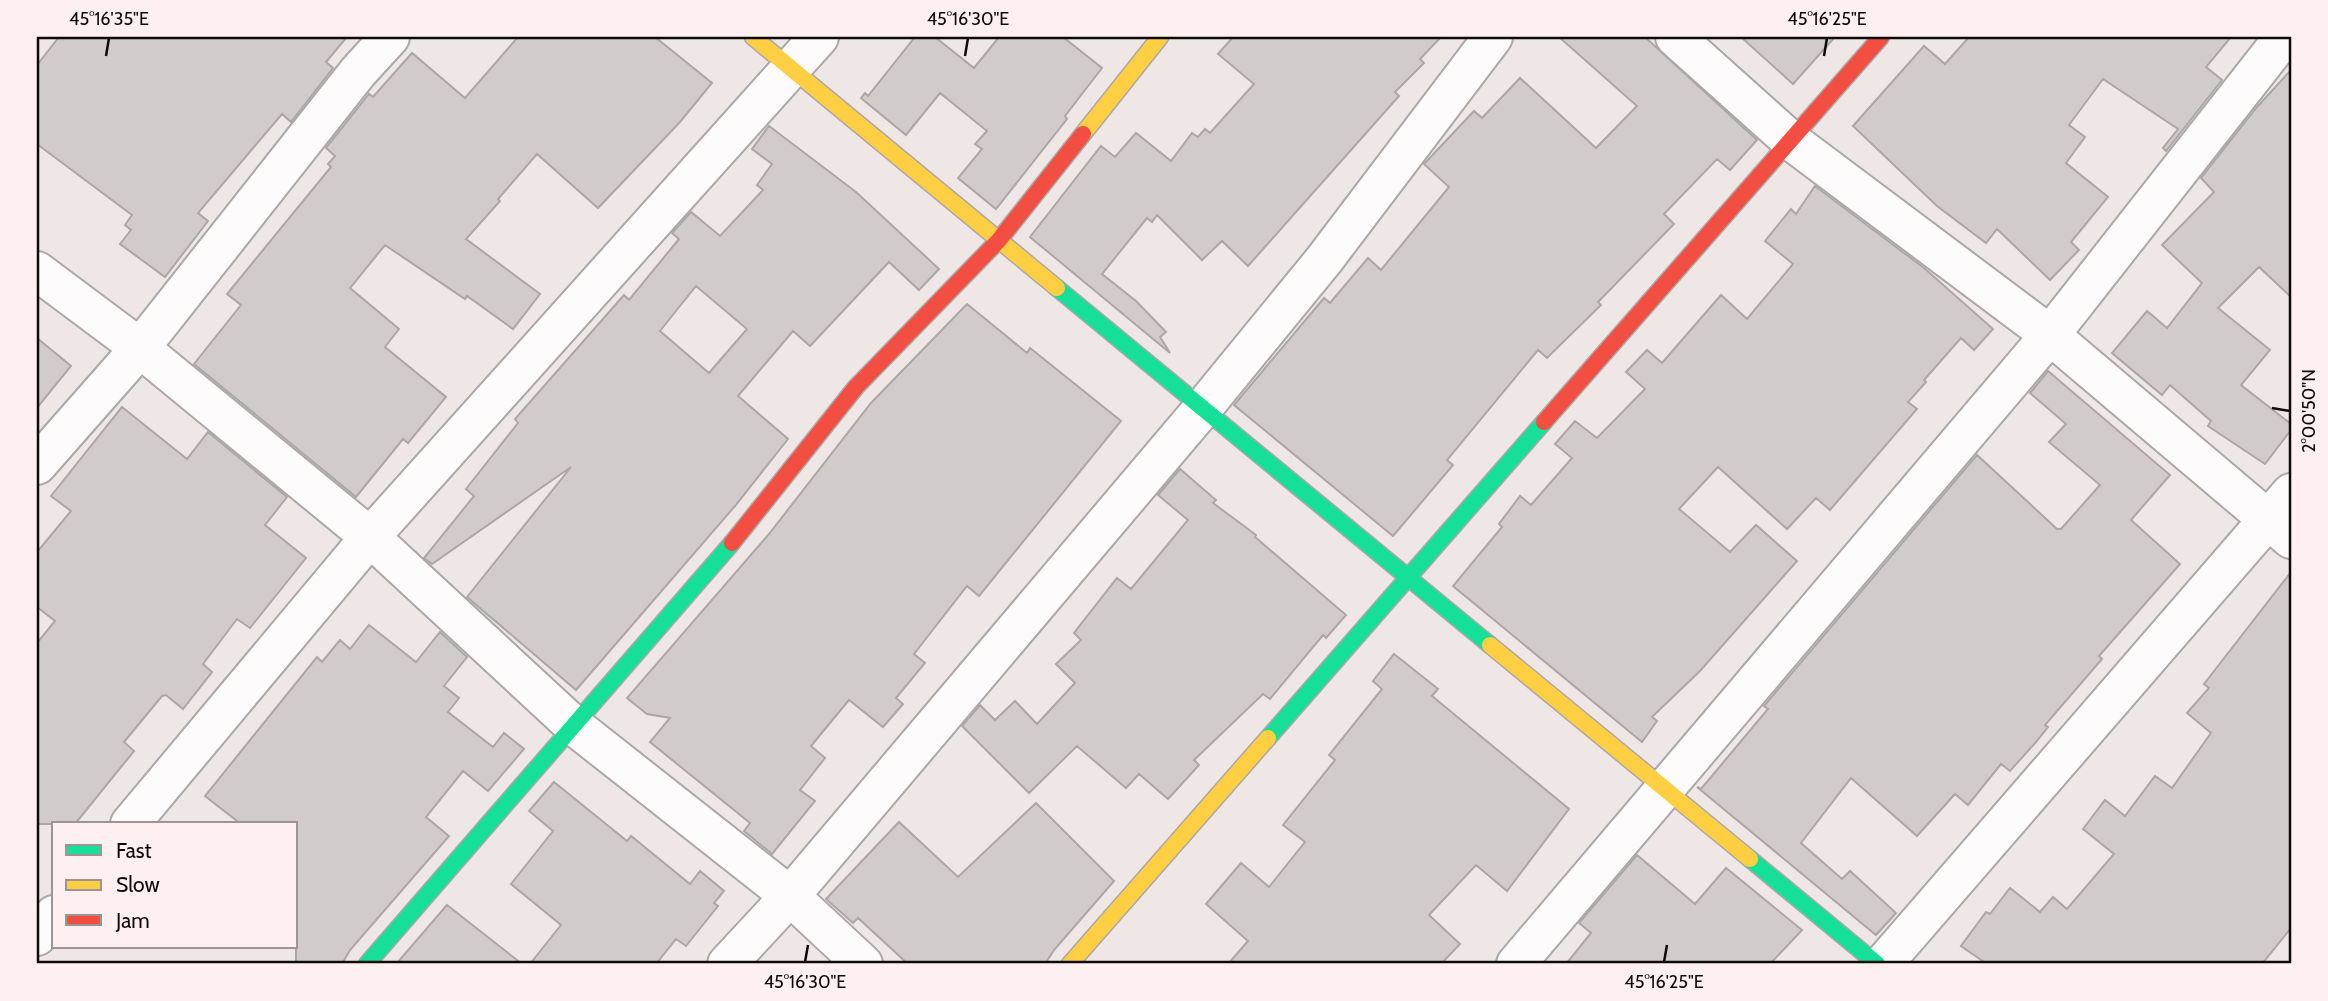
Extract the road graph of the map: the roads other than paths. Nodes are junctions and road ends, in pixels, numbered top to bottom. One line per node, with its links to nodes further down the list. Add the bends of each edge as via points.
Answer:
1 (390, 37): 14 (street)
2 (753, 37): 9 (street)
3 (819, 37): 9 (street)
4 (1160, 37): 11 (street)
5 (1493, 37): 15 (street, via 1324,260)
6 (1675, 37): 10 (street)
7 (1881, 37): 10 (street)
8 (2284, 37): 13 (street)
9 (792, 69): 11 (street); 18 (street)
10 (1790, 141): 13 (street); 19 (street)
11 (999, 240): 15 (street); 20 (street, via 856,387 751,520)
12 (37, 271): 14 (street)
13 (2050, 335): 17 (street); 21 (street)
14 (140, 348): 16 (street); 18 (street)
15 (1203, 408): 19 (street); 23 (street)
16 (37, 465)
17 (2284, 518): 32 (street)
18 (370, 537): 20 (street); 22 (street)
19 (1406, 576): 21 (street); 29 (street)
20 (573, 725): 23 (street); 26 (street)
21 (1665, 790): 30 (street); 31 (street)
22 (132, 822)
23 (790, 896): 27 (street); 28 (street)
24 (52, 917): 25 (street)
25 (37, 936)
26 (368, 964)
27 (727, 964)
28 (863, 964)
29 (1070, 964)
30 (1516, 964)
31 (1877, 964)
32 (1883, 964)

